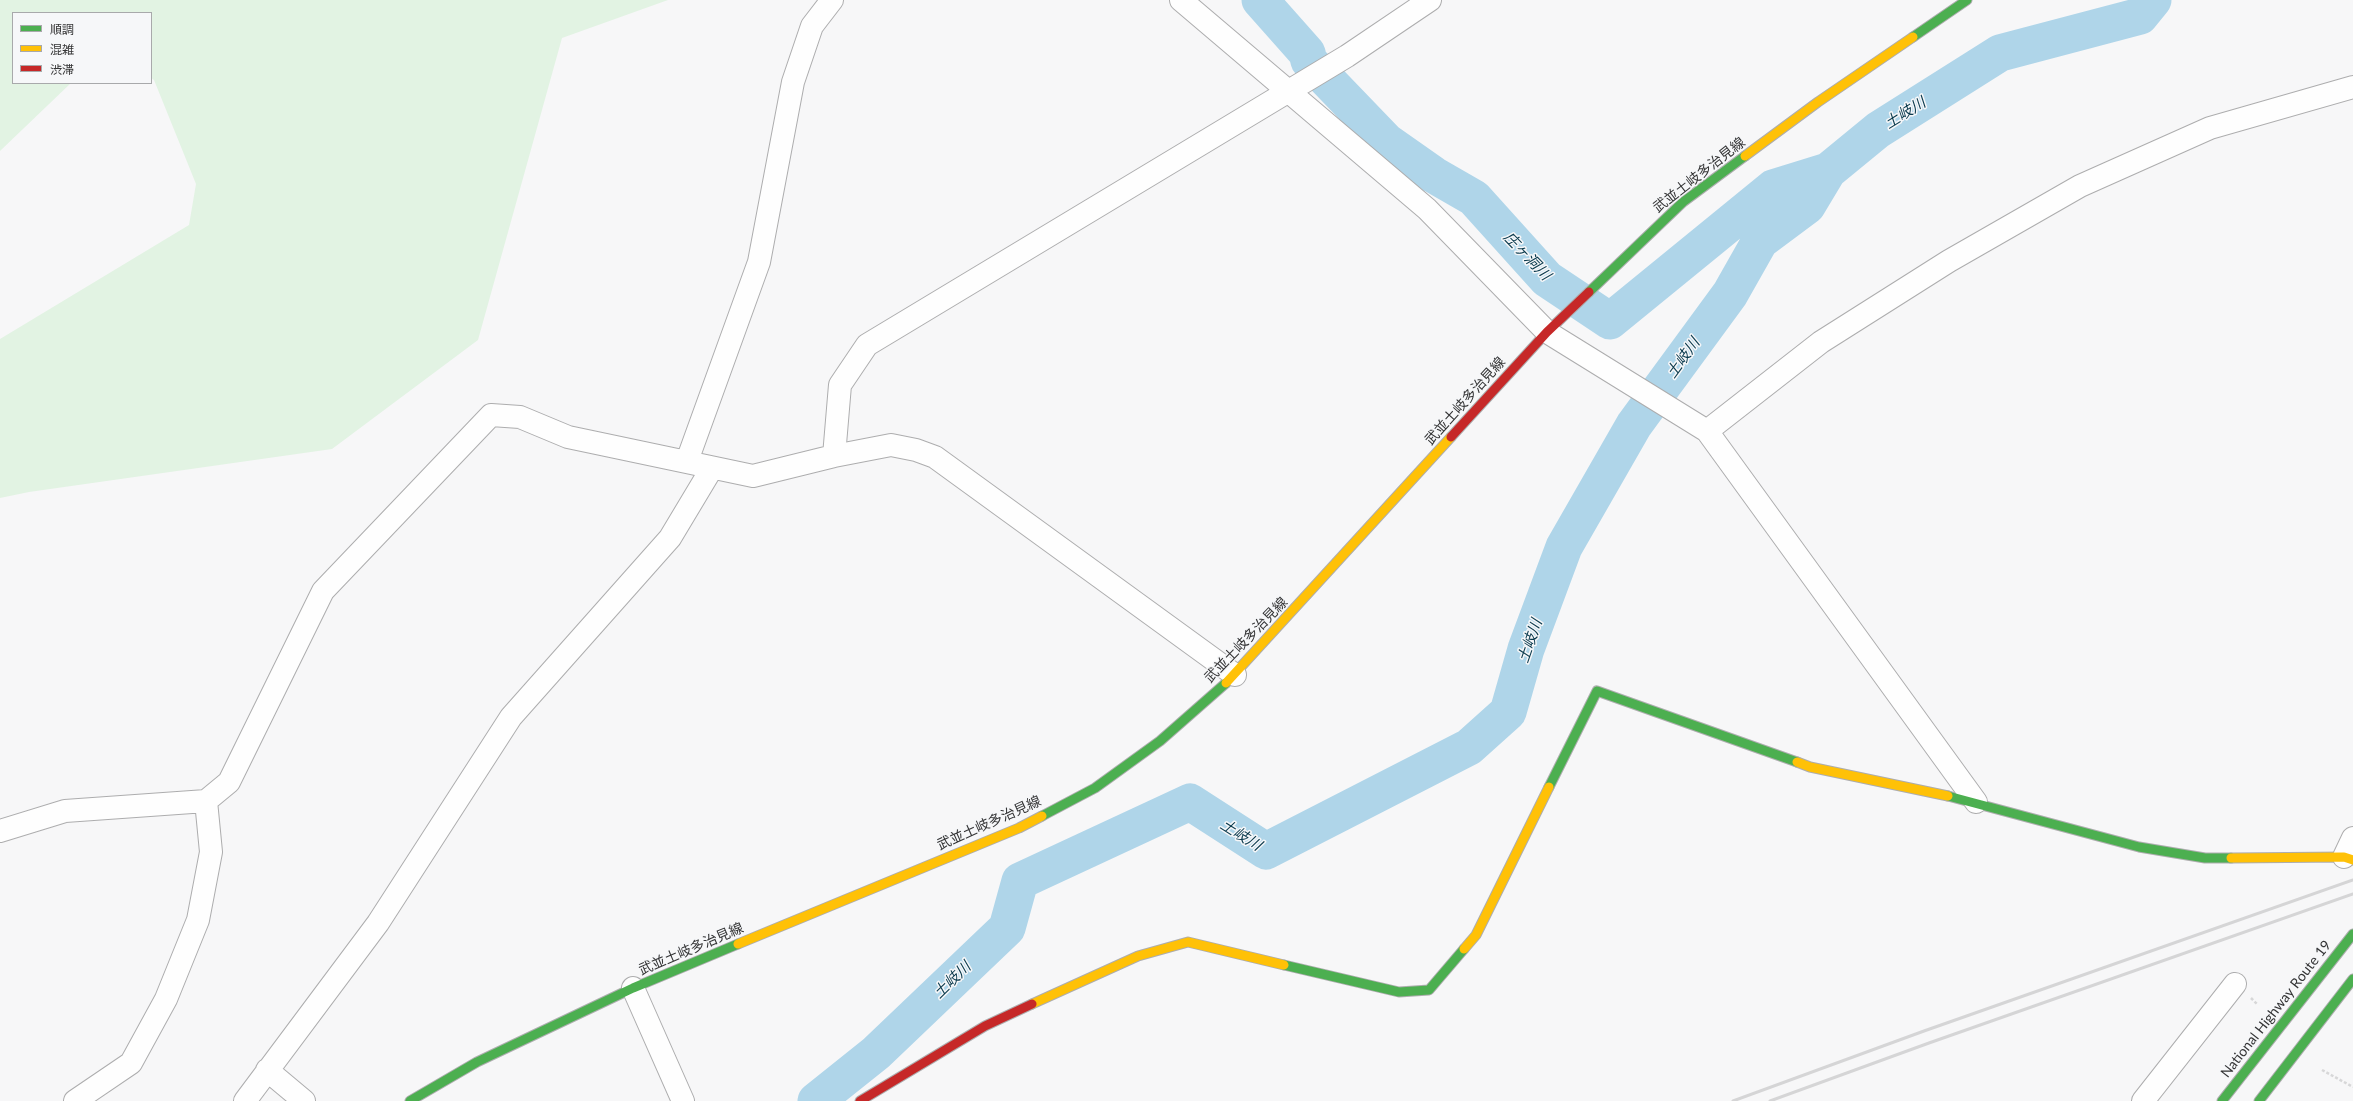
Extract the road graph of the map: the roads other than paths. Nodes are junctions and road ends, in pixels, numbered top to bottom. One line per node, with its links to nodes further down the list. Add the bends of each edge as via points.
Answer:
1 (832, 0): 10 (street, via 812,26 793,82 759,262)
2 (1180, 0): 6 (street)
3 (1430, 0): 6 (street)
4 (1963, 1): 7 (main road, 武並土岐多治見線, via 1818,102 1683,202 1598,282)
5 (2353, 88): 8 (street, via 2210,128 2080,186 1949,261 1821,342)
6 (1288, 92): 7 (street, via 1427,208); 9 (street, via 867,345 840,385)
7 (1554, 331): 8 (street); 12 (main road, 武並土岐多治見線)
8 (1707, 431): 14 (street)
9 (834, 456): 11 (street, via 752,476); 12 (street, via 891,445 935,457)
10 (686, 461): 11 (street); 13 (street, via 568,437 520,417 491,415 323,591 229,782)
11 (712, 468): 21 (street, via 670,538 511,717 378,923)
12 (1235, 674): 20 (main road, 武並土岐多治見線, via 1160,741 1094,788 1019,828)
13 (206, 801): 15 (street, via 65,811); 22 (street, via 211,852 198,920 166,999 131,1063)
14 (1976, 802): 16 (main road, via 2139,847 2205,858); 27 (main road, via 1810,767 1597,691 1476,936 1428,990 1399,992 1188,942 1138,956 985,1026)
15 (0, 831)
16 (2350, 851)
17 (2353, 934): 29 (main road, National Highway Route 19)
18 (2353, 979): 30 (main road)
19 (2235, 984): 28 (street)
20 (633, 988): 25 (main road, 武並土岐多治見線, via 477,1062); 26 (street)
21 (266, 1070): 23 (street); 24 (street)
22 (75, 1101)
23 (245, 1101)
24 (304, 1101)
25 (410, 1101)
26 (683, 1101)
27 (860, 1101)
28 (2143, 1101)
29 (2222, 1101)
30 (2258, 1101)

